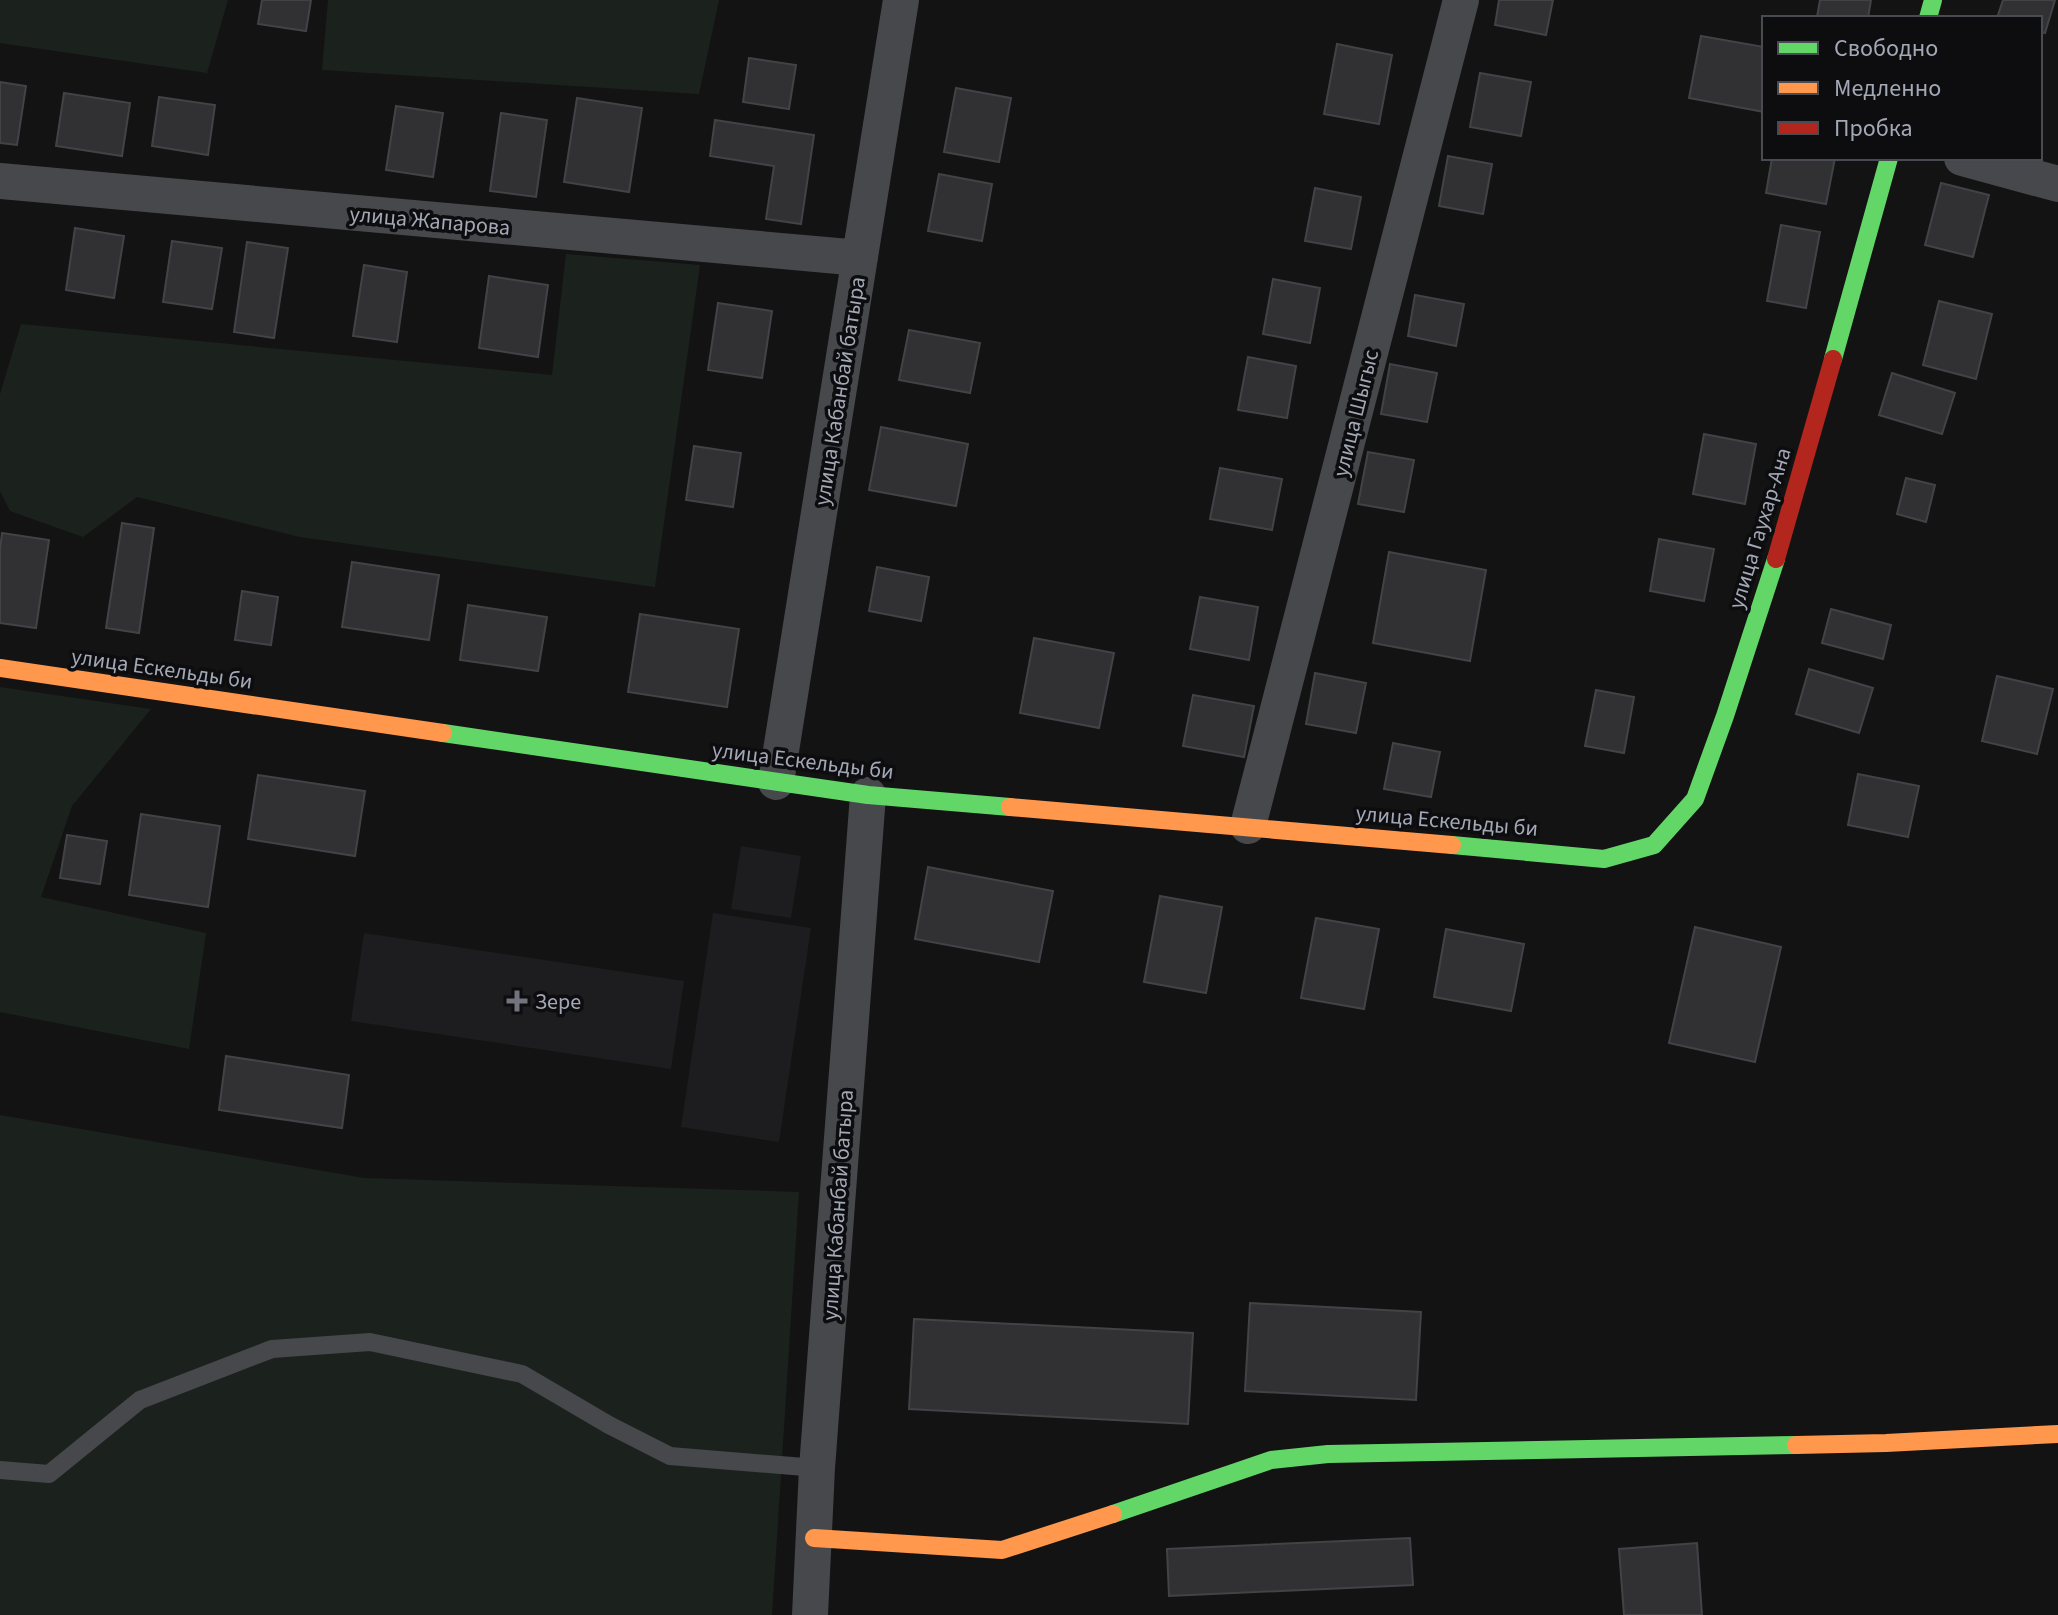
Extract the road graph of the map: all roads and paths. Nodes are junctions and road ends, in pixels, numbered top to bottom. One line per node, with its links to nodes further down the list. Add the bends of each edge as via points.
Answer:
1 (901, 0): 7 (street, улица Кабанбай батыра)
2 (1461, 0): 11 (street, улица Шыгыс)
3 (1888, 160): 12 (street, улица Гаухар-Ана, via 1780,548 1695,799 1654,845)
4 (1969, 160): 6 (street)
5 (0, 181): 7 (street, улица Жапарова)
6 (2058, 184)
7 (860, 258): 9 (street, улица Кабанбай батыра)
8 (0, 668): 9 (street, улица Ескельды би)
9 (776, 782): 10 (street, улица Ескельды би)
10 (868, 795): 11 (street, улица Ескельды би); 14 (street, улица Кабанбай батыра)
11 (1248, 826): 12 (street, улица Ескельды би)
12 (1604, 859)
13 (2058, 1434): 16 (street, via 1886,1443 1328,1454 1271,1460 1002,1550)
14 (817, 1468): 15 (lane, via 670,1456 522,1374 370,1342 272,1349 140,1400 49,1474); 16 (street, улица Кабанбай батыра)
15 (0, 1470)
16 (814, 1538): 17 (street, улица Кабанбай батыра)
17 (810, 1615)

